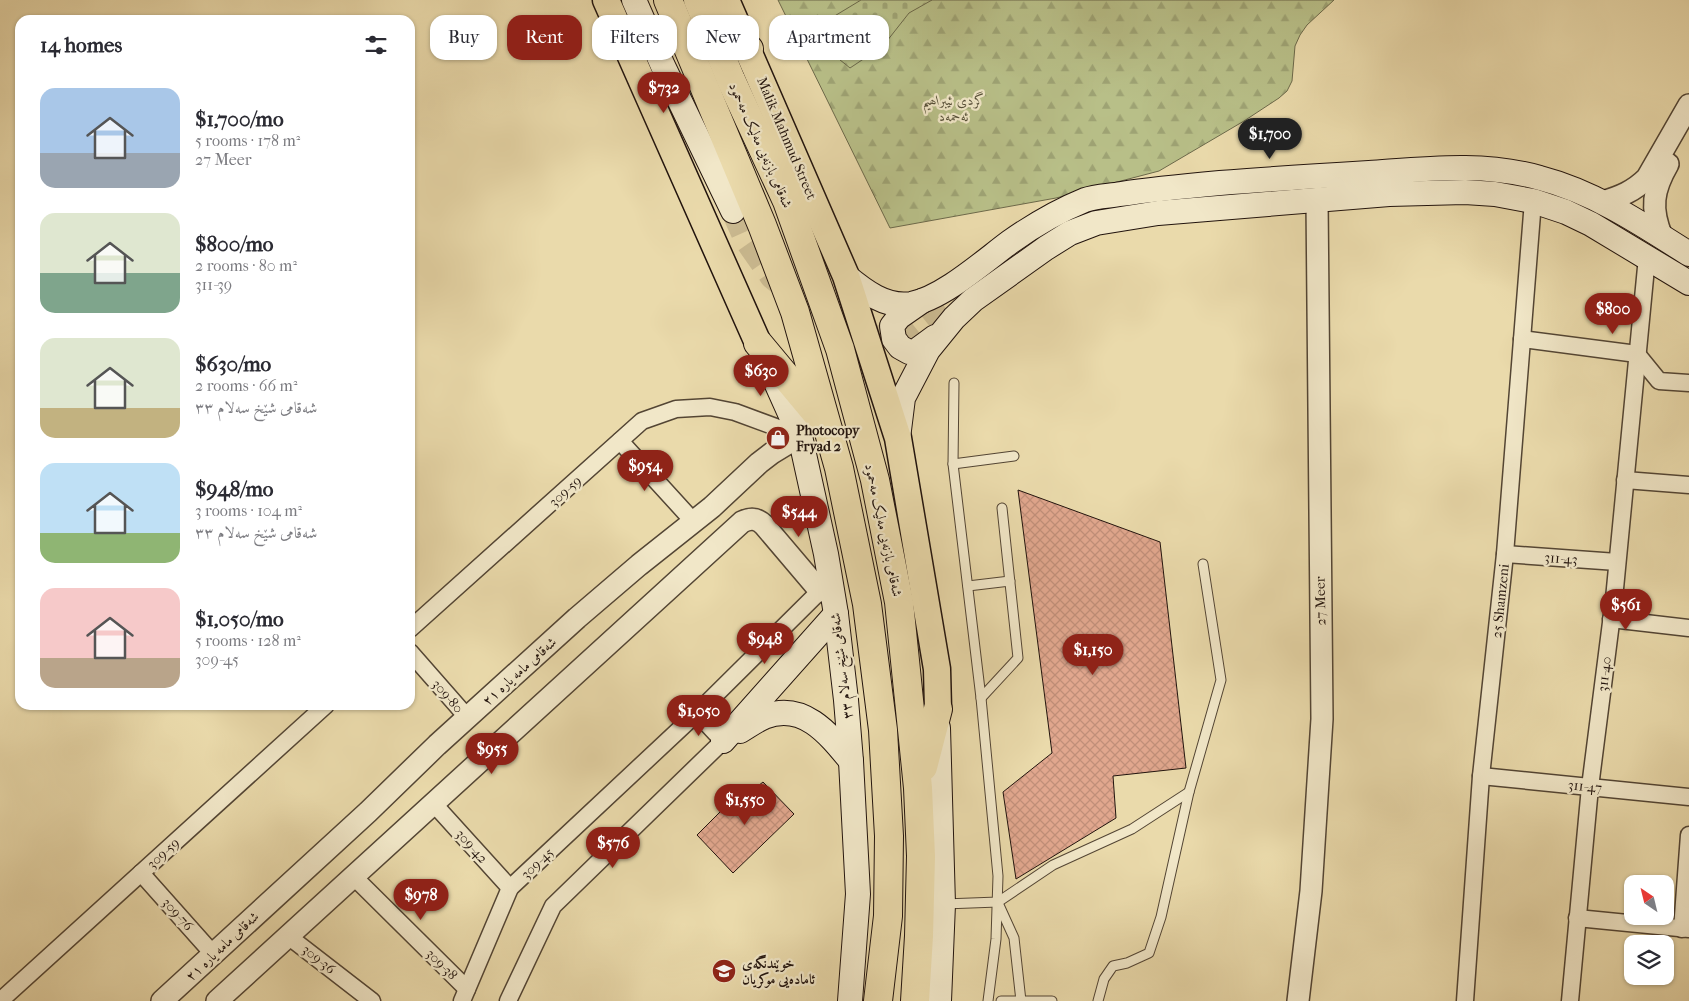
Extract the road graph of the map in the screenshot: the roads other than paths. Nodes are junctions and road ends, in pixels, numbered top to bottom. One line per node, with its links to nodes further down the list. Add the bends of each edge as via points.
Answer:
1 (606, 0): 26 (main road)
2 (634, 0): 16 (main road, via 662,66)
3 (668, 0): 30 (highway, شەقامی بازنەیی مەلیک مەحمود, via 795,312)
4 (698, 0): 60 (highway, شەقامی بازنەیی مەلیک مەحمود, via 787,201 840,349 875,480 899,602)
5 (707, 0): 7 (highway)
6 (726, 0): 8 (main road, Malik Mahmud Street)
7 (720, 15)
8 (733, 15)
9 (754, 60): 20 (main road, Malik Mahmud Street)
10 (1689, 105): 15 (street, via 1648,178 1626,194)
11 (1689, 125): 17 (street, via 1656,190 1654,210)
12 (1439, 192): 13 (main road); 14 (main road, via 1495,194); 22 (main road, via 1371,184 1301,188 1164,199 1089,212 1005,259)
13 (1317, 200): 24 (main road, via 1158,213 1096,223 1070,234 1026,262 974,300); 91 (street, 27 Meer, via 1322,719 1311,891)
14 (1533, 201): 19 (main road, via 1591,224); 25 (street, 25 Shamzeni)
15 (1602, 202): 17 (main road); 23 (main road, via 1539,177 1466,167 1155,188 1089,199 1058,211)
16 (733, 211)
17 (1662, 237): 18 (main road)
18 (1689, 254)
19 (1647, 257): 21 (main road); 27 (street, 311-40)
20 (846, 276): 23 (main road, via 882,300 911,304); 32 (main road, Malik Mahmud Street)
21 (1689, 283)
22 (953, 298)
23 (924, 300): 24 (main road, via 899,317 892,326 894,339 909,352 916,351)
24 (942, 331): 32 (main road, via 903,398)
25 (1522, 339): 27 (street); 40 (street, 25 Shamzeni)
26 (758, 343): 30 (highway); 31 (main road, شەقامی شێخ سەلام ٣٣)
27 (1637, 354): 29 (street, via 1660,381); 36 (street, 311-40)
28 (954, 383): 35 (lane)
29 (1689, 383)
30 (828, 427): 84 (highway, شەقامی بازنەیی مەلیک مەحمود, via 867,604 883,730 889,836 888,916)
31 (800, 436): 33 (street, 309-59, via 735,412 710,407 676,408 642,421); 39 (street, شەقامی مامە یارە ٢١, via 772,453); 44 (main road, شەقامی شێخ سەلام ٣٣, via 820,527)
32 (898, 438): 52 (main road, Malik Mahmud Street, via 936,669)
33 (620, 442): 39 (street); 48 (street, 309-59)
34 (1014, 456): 35 (lane)
35 (953, 464): 45 (lane)
36 (1625, 480): 37 (street); 41 (street, 311-40)
37 (1689, 486)
38 (1002, 508): 43 (lane)
39 (693, 522): 55 (street, شەقامی مامە یارە ٢١, via 601,597)
40 (1505, 554): 41 (street, 311-43); 58 (street, 25 Shamzeni)
41 (1617, 562): 47 (street, 311-40)
42 (1203, 564): 61 (lane, via 1220,680)
43 (1010, 582): 45 (lane); 51 (lane, via 1018,658)
44 (825, 586): 46 (main road, شەقامی شێخ سەلام ٣٣); 54 (street, 309-45); 63 (street, via 764,524 754,519 742,522)
45 (968, 586): 51 (lane)
46 (836, 614): 56 (main road); 57 (main road, شەقامی شێخ سەلام ٣٣)
47 (1611, 619): 49 (street); 59 (street, 311-40)
48 (415, 625)
49 (1689, 628)
50 (415, 658): 55 (street, 309-80)
51 (981, 698): 68 (lane)
52 (938, 709): 60 (highway); 69 (main road)
53 (320, 710): 65 (street, 309-59)
54 (697, 713): 56 (street); 67 (street, 309-45)
55 (467, 717): 75 (street, شەقامی مامە یارە ٢١)
56 (723, 741): 57 (main road, via 764,717 793,714 817,724); 82 (street, via 553,906)
57 (851, 761): 83 (main road, شەقامی شێخ سەلام ٣٣, via 858,894)
58 (1482, 776): 59 (street, 311-47); 92 (street, 25 Shamzeni)
59 (1590, 786): 62 (street, 311-47); 70 (street, 311-40)
60 (918, 788): 85 (highway, شەقامی بازنەیی مەلیک مەحمود, via 922,856)
61 (1189, 792): 68 (lane, via 1132,829 1053,865); 90 (lane, via 1149,953 1127,964 1113,966 1104,979)
62 (1689, 797)
63 (434, 804): 66 (street); 67 (street, 309-42)
64 (1689, 835): 71 (street)
65 (141, 873): 75 (street, 309-76); 78 (street, 309-59)
66 (354, 877): 72 (street); 76 (street, 309-38)
67 (510, 888): 76 (street, 309-45)
68 (998, 902): 69 (lane); 73 (lane); 74 (lane)
69 (944, 904): 86 (main road)
70 (1577, 918): 71 (street); 93 (street, 311-40)
71 (1685, 929)
72 (288, 936): 80 (street); 81 (street, 309-36)
73 (996, 938): 74 (lane); 87 (lane)
74 (1014, 938): 77 (lane)
75 (214, 954): 79 (street, شەقامی مامە یارە ٢١)
76 (465, 995)
77 (1021, 1000): 88 (lane); 89 (lane)
78 (0, 1001)
79 (162, 1001)
80 (217, 1001)
81 (372, 1001)
82 (508, 1001)
83 (850, 1001)
84 (878, 1001)
85 (915, 1001)
86 (939, 1001)
87 (988, 1001)
88 (1001, 1001)
89 (1052, 1001)
90 (1098, 1001)
91 (1298, 1001)
92 (1465, 1001)
93 (1570, 1001)

